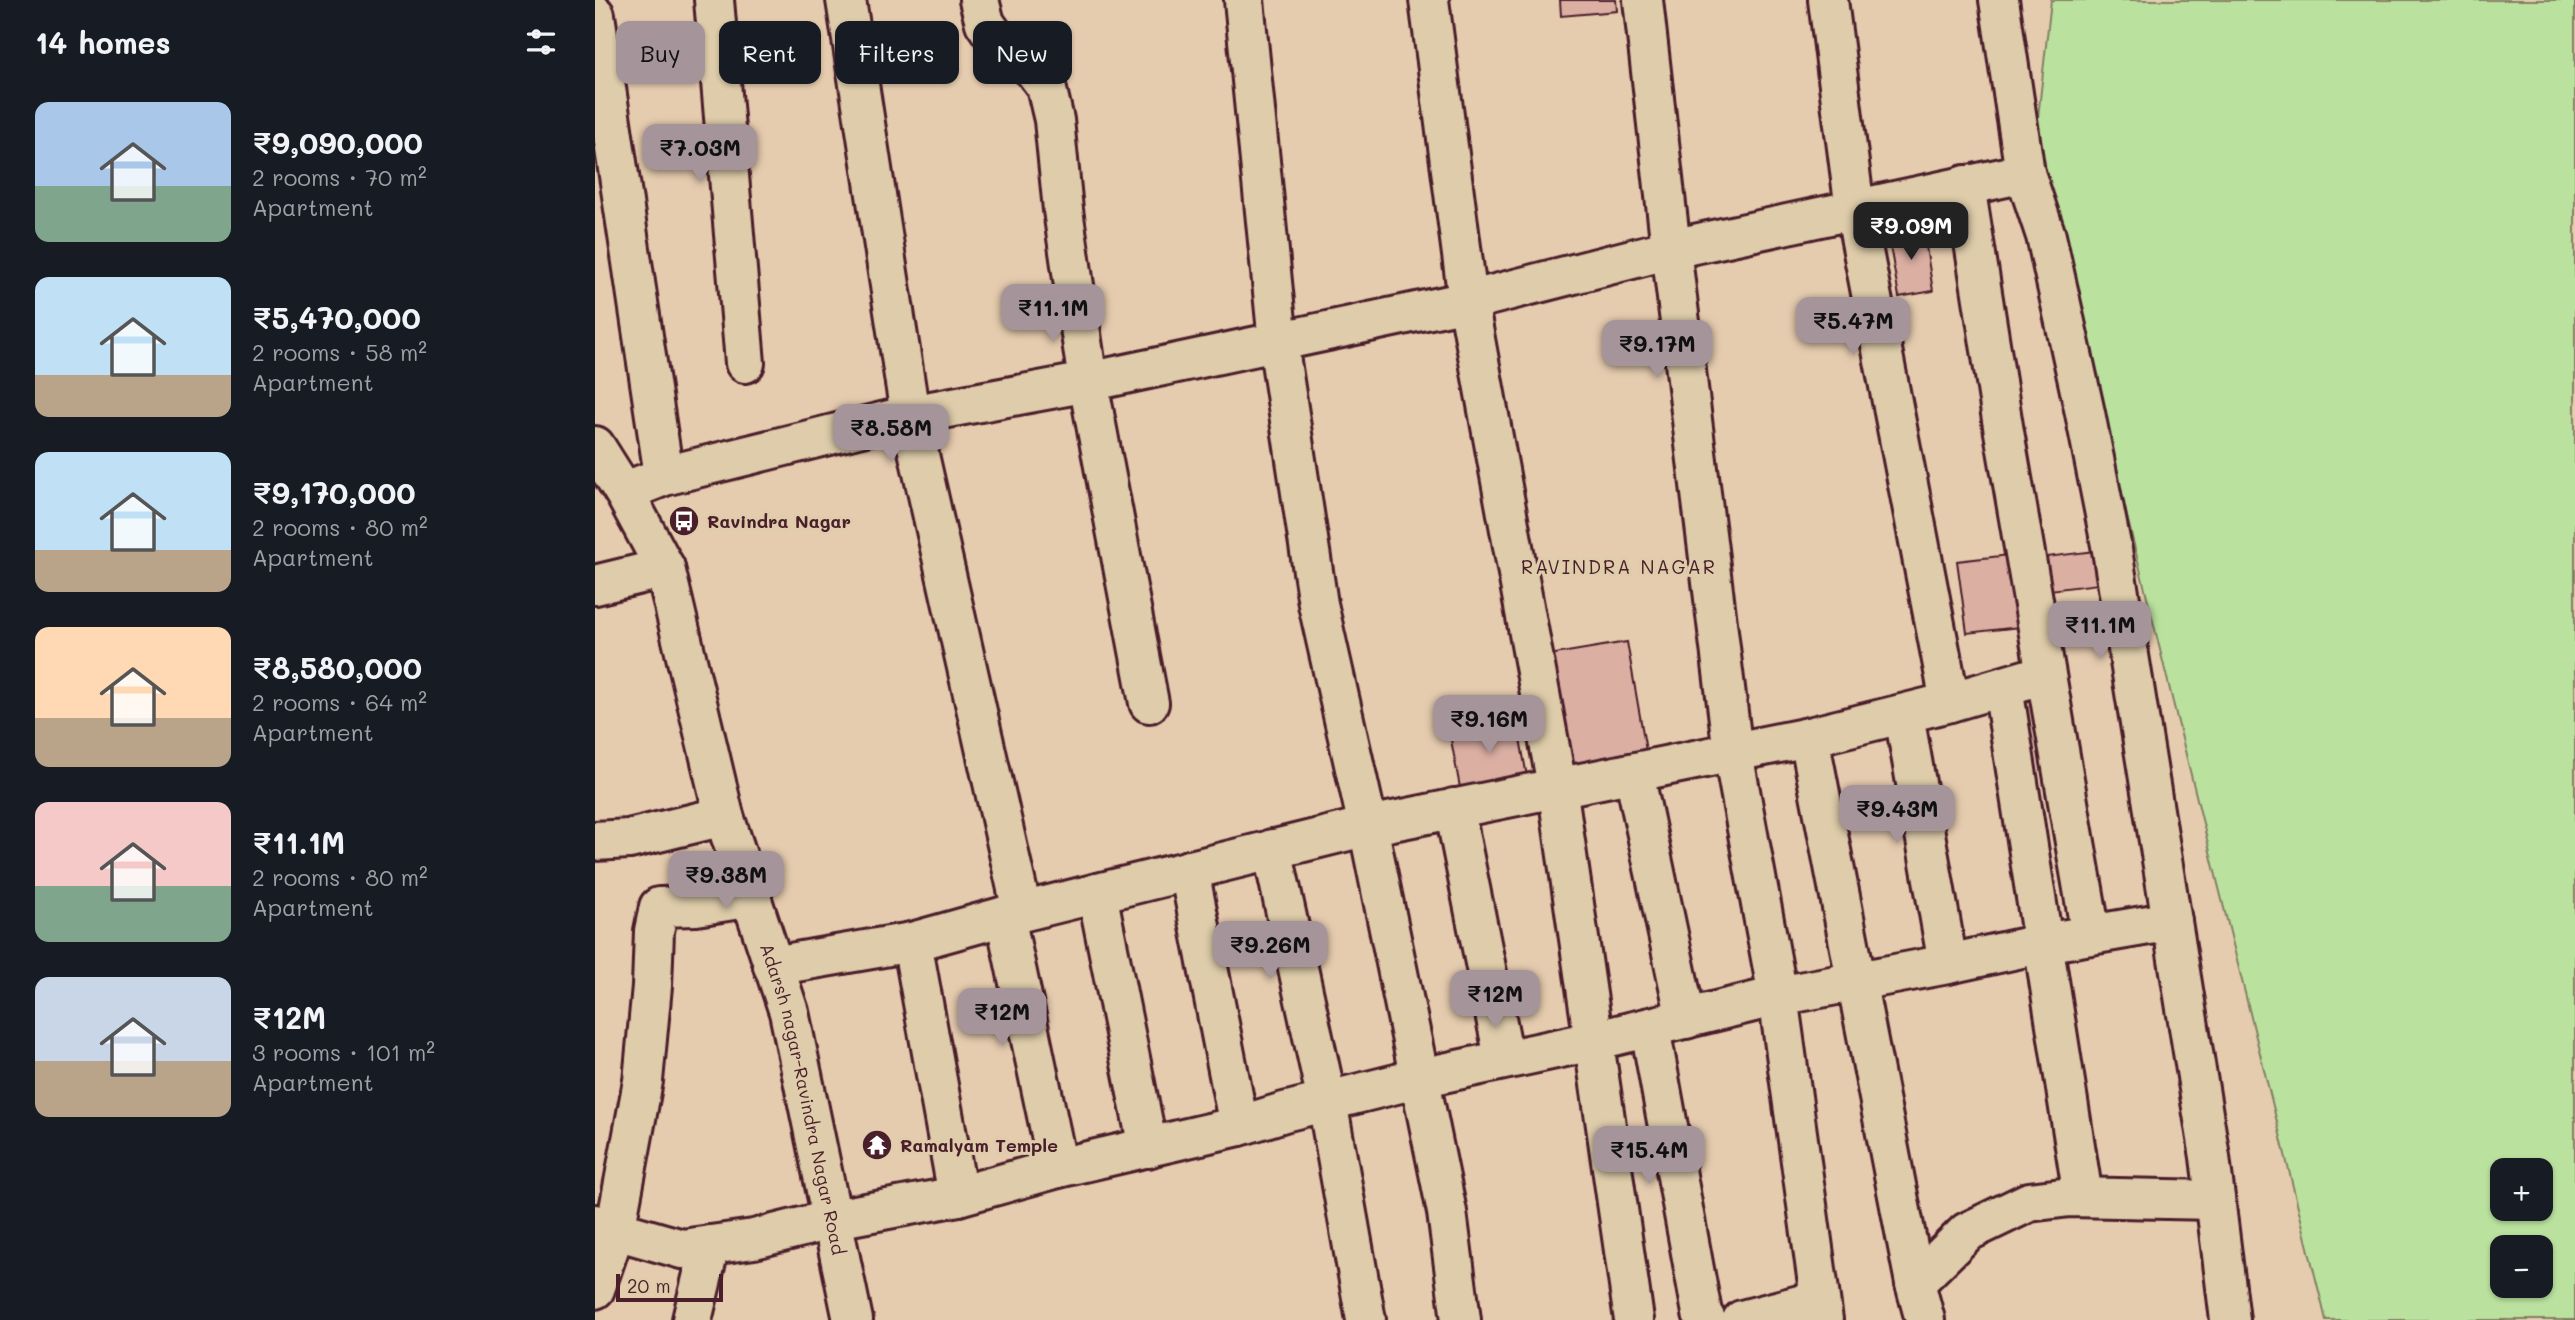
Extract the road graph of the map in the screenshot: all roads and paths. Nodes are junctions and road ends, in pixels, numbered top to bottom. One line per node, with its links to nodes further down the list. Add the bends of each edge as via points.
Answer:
1 (714, 0): 16 (street)
2 (846, 0): 18 (street)
3 (979, 0): 17 (street, via 985,23 999,43 1034,70 1046,86)
4 (1244, 0): 15 (street)
5 (1429, 0): 14 (street)
6 (1643, 0): 13 (street)
7 (1828, 0): 12 (street)
8 (1999, 0): 10 (street)
9 (595, 15): 20 (street)
10 (2025, 173): 11 (street); 42 (street, via 2046,236 2112,550)
11 (1965, 185): 12 (street); 24 (street)
12 (1855, 210): 13 (street); 26 (street)
13 (1671, 249): 14 (street); 30 (street)
14 (1468, 301): 15 (street); 32 (street)
15 (1278, 342): 17 (street); 35 (street, via 1318,604)
16 (745, 363)
17 (1088, 382): 18 (street); 27 (street)
18 (911, 415): 20 (street); 41 (street)
19 (595, 446): 21 (street, Adarsh nagar-Ravindra Nagar Road)
20 (664, 475): 21 (street)
21 (624, 492): 22 (street, Adarsh nagar-Ravindra Nagar Road)
22 (665, 568): 23 (street); 34 (street, Adarsh nagar-Ravindra Nagar Road)
23 (595, 585)
24 (2045, 674): 25 (street); 43 (street)
25 (2003, 687): 26 (street); 45 (street)
26 (1950, 702): 28 (street)
27 (1149, 703)
28 (1904, 715): 29 (street); 46 (street)
29 (1809, 737): 30 (street); 48 (street)
30 (1733, 753): 31 (street); 49 (street)
31 (1634, 773): 32 (street); 50 (street)
32 (1557, 786): 33 (street); 51 (street)
33 (1454, 808): 35 (street); 52 (street)
34 (724, 816): 36 (street, via 629,839); 40 (street, Adarsh nagar-Ravindra Nagar Road)
35 (1369, 826): 37 (street); 53 (street)
36 (595, 841)
37 (1272, 849): 38 (street); 54 (street)
38 (1189, 870): 39 (street); 55 (street)
39 (1097, 893): 41 (street); 56 (street)
40 (752, 897): 47 (street, Adarsh nagar-Ravindra Nagar Road); 62 (street, via 659,907 643,1081)
41 (1013, 913): 44 (street); 57 (street)
42 (2172, 921): 43 (street); 60 (street)
43 (2091, 935): 45 (street)
44 (912, 942): 47 (street); 58 (street)
45 (2044, 943): 46 (street); 59 (street)
46 (1948, 964): 48 (street)
47 (773, 966): 61 (street, Adarsh nagar-Ravindra Nagar Road, via 789,1012)
48 (1856, 982): 49 (street); 64 (street)
49 (1778, 996): 50 (street); 66 (street)
50 (1668, 1023): 51 (street); 72 (street)
51 (1593, 1041): 52 (street); 71 (street)
52 (1504, 1058): 53 (street)
53 (1419, 1078): 54 (street); 70 (street, via 1447,1212)
54 (1327, 1101): 55 (street); 69 (street)
55 (1239, 1126): 56 (street)
56 (1148, 1148): 57 (street)
57 (1058, 1168): 58 (street)
58 (958, 1196): 61 (street)
59 (2083, 1197): 60 (street); 64 (street, via 2029,1202 1998,1215 1967,1232)
60 (2215, 1200): 75 (street)
61 (834, 1219): 63 (street); 68 (street, Adarsh nagar-Ravindra Nagar Road)
62 (605, 1228): 63 (street, via 682,1249); 65 (street)
63 (710, 1245): 67 (street)
64 (1915, 1283): 74 (street)
65 (595, 1289)
66 (1821, 1310): 73 (street)
67 (692, 1320)
68 (853, 1320)
69 (1366, 1320)
70 (1461, 1320)
71 (1634, 1320)
72 (1706, 1320)
73 (1742, 1320)
74 (1925, 1320)
75 (2230, 1320)

